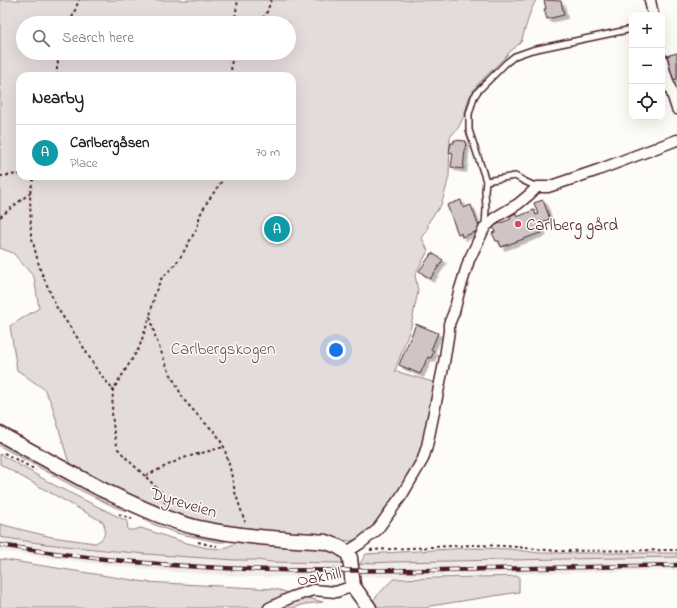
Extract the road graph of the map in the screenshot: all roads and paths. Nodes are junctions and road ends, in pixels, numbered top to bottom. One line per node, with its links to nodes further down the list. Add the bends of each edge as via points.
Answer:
1 (78, 0): 6 (path)
2 (238, 0): 7 (path)
3 (271, 0): 8 (path)
4 (650, 0): 5 (street)
5 (652, 12)
6 (72, 16)
7 (235, 16)
8 (264, 16)
9 (629, 30): 21 (lane, via 532,50 515,56 478,91 469,114 469,130)
10 (58, 60): 12 (path)
11 (232, 60): 13 (path)
12 (57, 72)
13 (231, 72)
14 (665, 72): 15 (street)
15 (677, 109)
16 (677, 140): 22 (street, via 548,187)
17 (16, 174): 18 (path)
18 (0, 176)
19 (33, 180): 23 (path)
20 (222, 180): 26 (path, via 200,215 197,228 186,248 175,265 161,279)
21 (486, 180): 22 (lane, via 515,176); 25 (lane)
22 (537, 187): 25 (street)
23 (30, 193): 24 (path); 27 (path, via 31,235 40,269 57,308)
24 (0, 217)
25 (485, 227): 34 (street, via 469,260 449,324 444,363 423,459 377,530)
26 (150, 316): 27 (path, via 139,348); 29 (path, via 168,369 184,400 216,433)
27 (113, 390): 30 (path, via 112,412 118,449)
28 (0, 434): 31 (main road, Dyreveien, via 126,501)
29 (224, 446): 30 (path, via 183,458); 32 (path)
30 (145, 476): 31 (path, via 163,494)
31 (168, 519): 32 (main road, Dyreveien, via 199,528)
32 (249, 535): 34 (main road, Dyreveien, via 326,542)
33 (677, 550): 34 (path, via 557,551 473,545)
34 (347, 552): 35 (main road)
35 (352, 581): 36 (street, Oakhill, via 336,592 313,590); 37 (main road)
36 (269, 608)
37 (369, 608)

